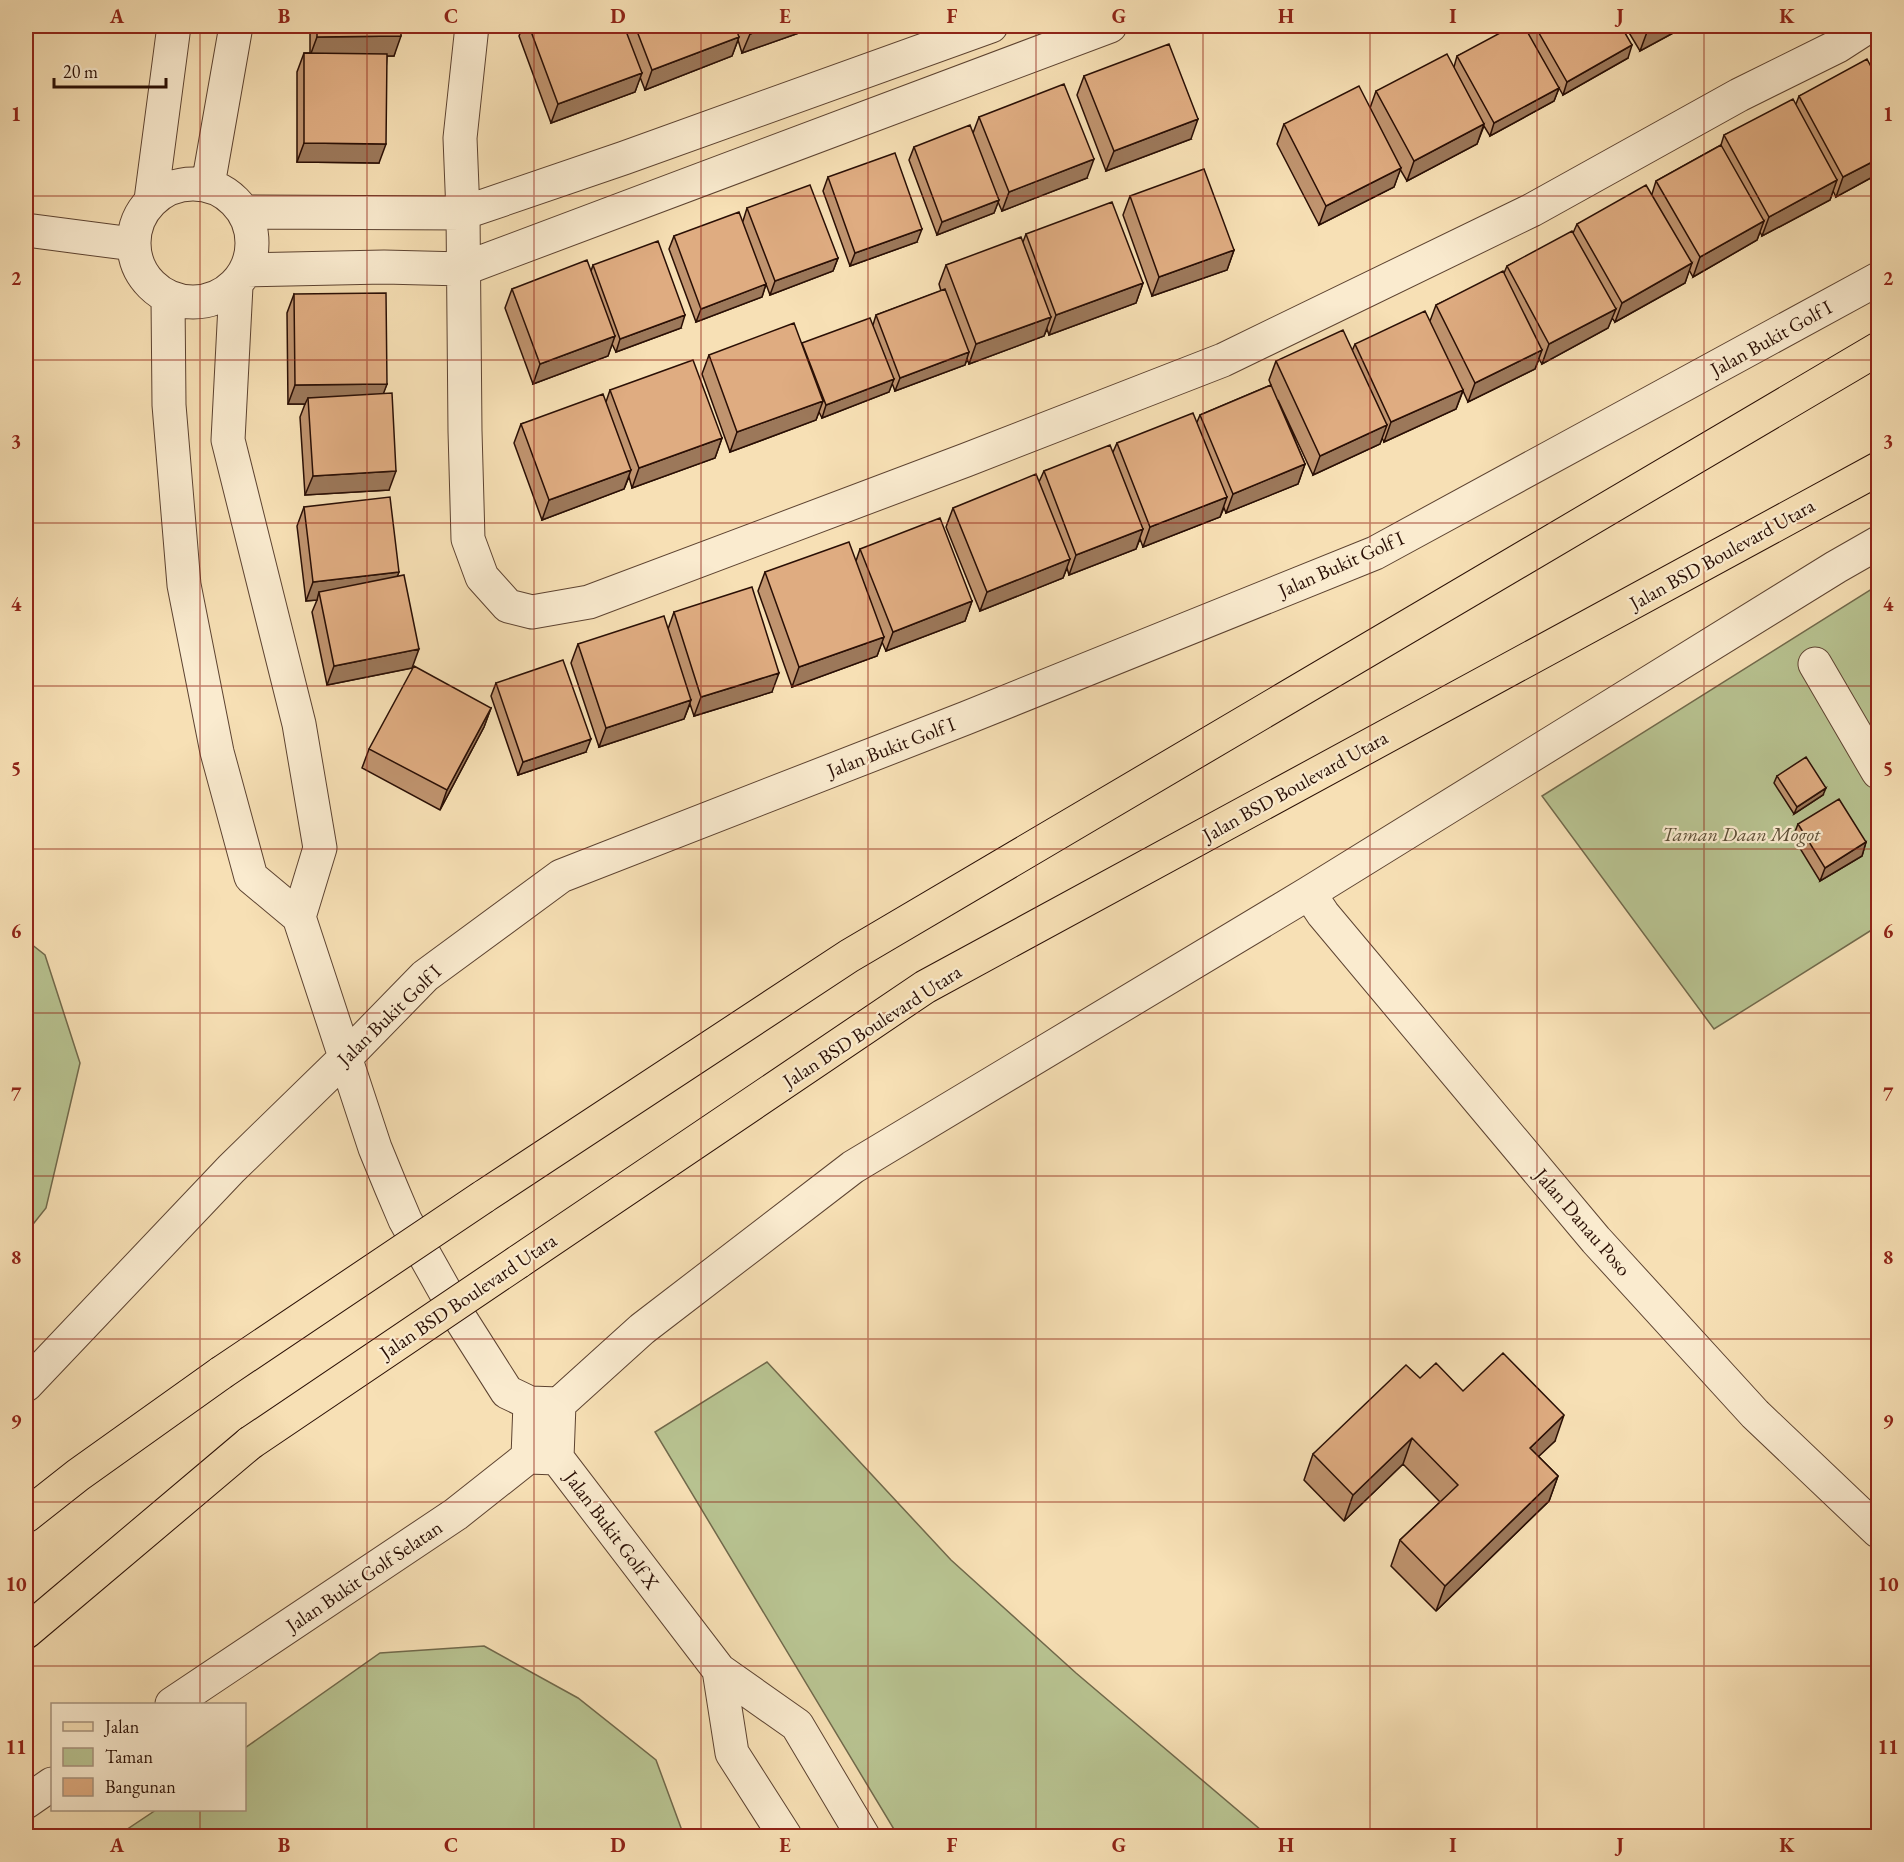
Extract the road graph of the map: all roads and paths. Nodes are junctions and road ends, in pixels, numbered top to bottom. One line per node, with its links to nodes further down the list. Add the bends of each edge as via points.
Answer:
1 (174, 26): 10 (street)
2 (236, 26): 9 (street)
3 (472, 26): 12 (street, via 460,138)
4 (991, 26): 7 (street)
5 (1110, 26): 8 (street)
6 (1869, 26): 15 (street, via 1532,210 1223,360 589,602 532,612 508,606 483,577 468,540)
7 (858, 74): 8 (street); 12 (street)
8 (876, 114): 15 (street)
9 (208, 185): 10 (street, via 180,184); 11 (street, via 232,197)
10 (151, 200): 14 (street, via 141,213)
11 (245, 212): 12 (street); 16 (street, via 252,231 253,251)
12 (463, 213): 15 (street)
13 (26, 230): 14 (street)
14 (133, 244): 18 (street, via 143,276)
15 (463, 268): 16 (street, via 372,267)
16 (241, 278): 18 (street, via 215,299 192,303); 25 (street, via 228,440 299,724 320,848)
17 (1878, 279): 26 (street, Jalan Bukit Golf I, via 1375,553 561,876 425,976)
18 (168, 298): 25 (street, via 169,405 184,585 217,752 251,877)
19 (1878, 349): 30 (main road, bridge, via 849,956 221,1373)
20 (1878, 469): 32 (main road, Jalan BSD Boulevard Utara, bridge, via 925,987 250,1443)
21 (1878, 543): 24 (street)
22 (1815, 664): 23 (street)
23 (1878, 772)
24 (1310, 893): 28 (street, via 853,1167); 31 (street, Jalan Danau Poso, via 1323,914 1596,1240 1755,1414)
25 (299, 917): 26 (street)
26 (346, 1057): 27 (street, Jalan Bukit Golf I, via 231,1169); 28 (street, via 375,1148 405,1220 460,1318 507,1392)
27 (26, 1385)
28 (545, 1404): 29 (street)
29 (542, 1457): 33 (street, Jalan Bukit Golf X); 34 (street, Jalan Bukit Golf Selatan)
30 (26, 1516)
31 (1878, 1531)
32 (26, 1632)
33 (719, 1670): 37 (street, Jalan Bukit Golf X, via 732,1753); 38 (street, Jalan Bukit Golf X, via 797,1725)
34 (173, 1703)
35 (51, 1785): 36 (street)
36 (26, 1802)
37 (785, 1836)
38 (862, 1836)

